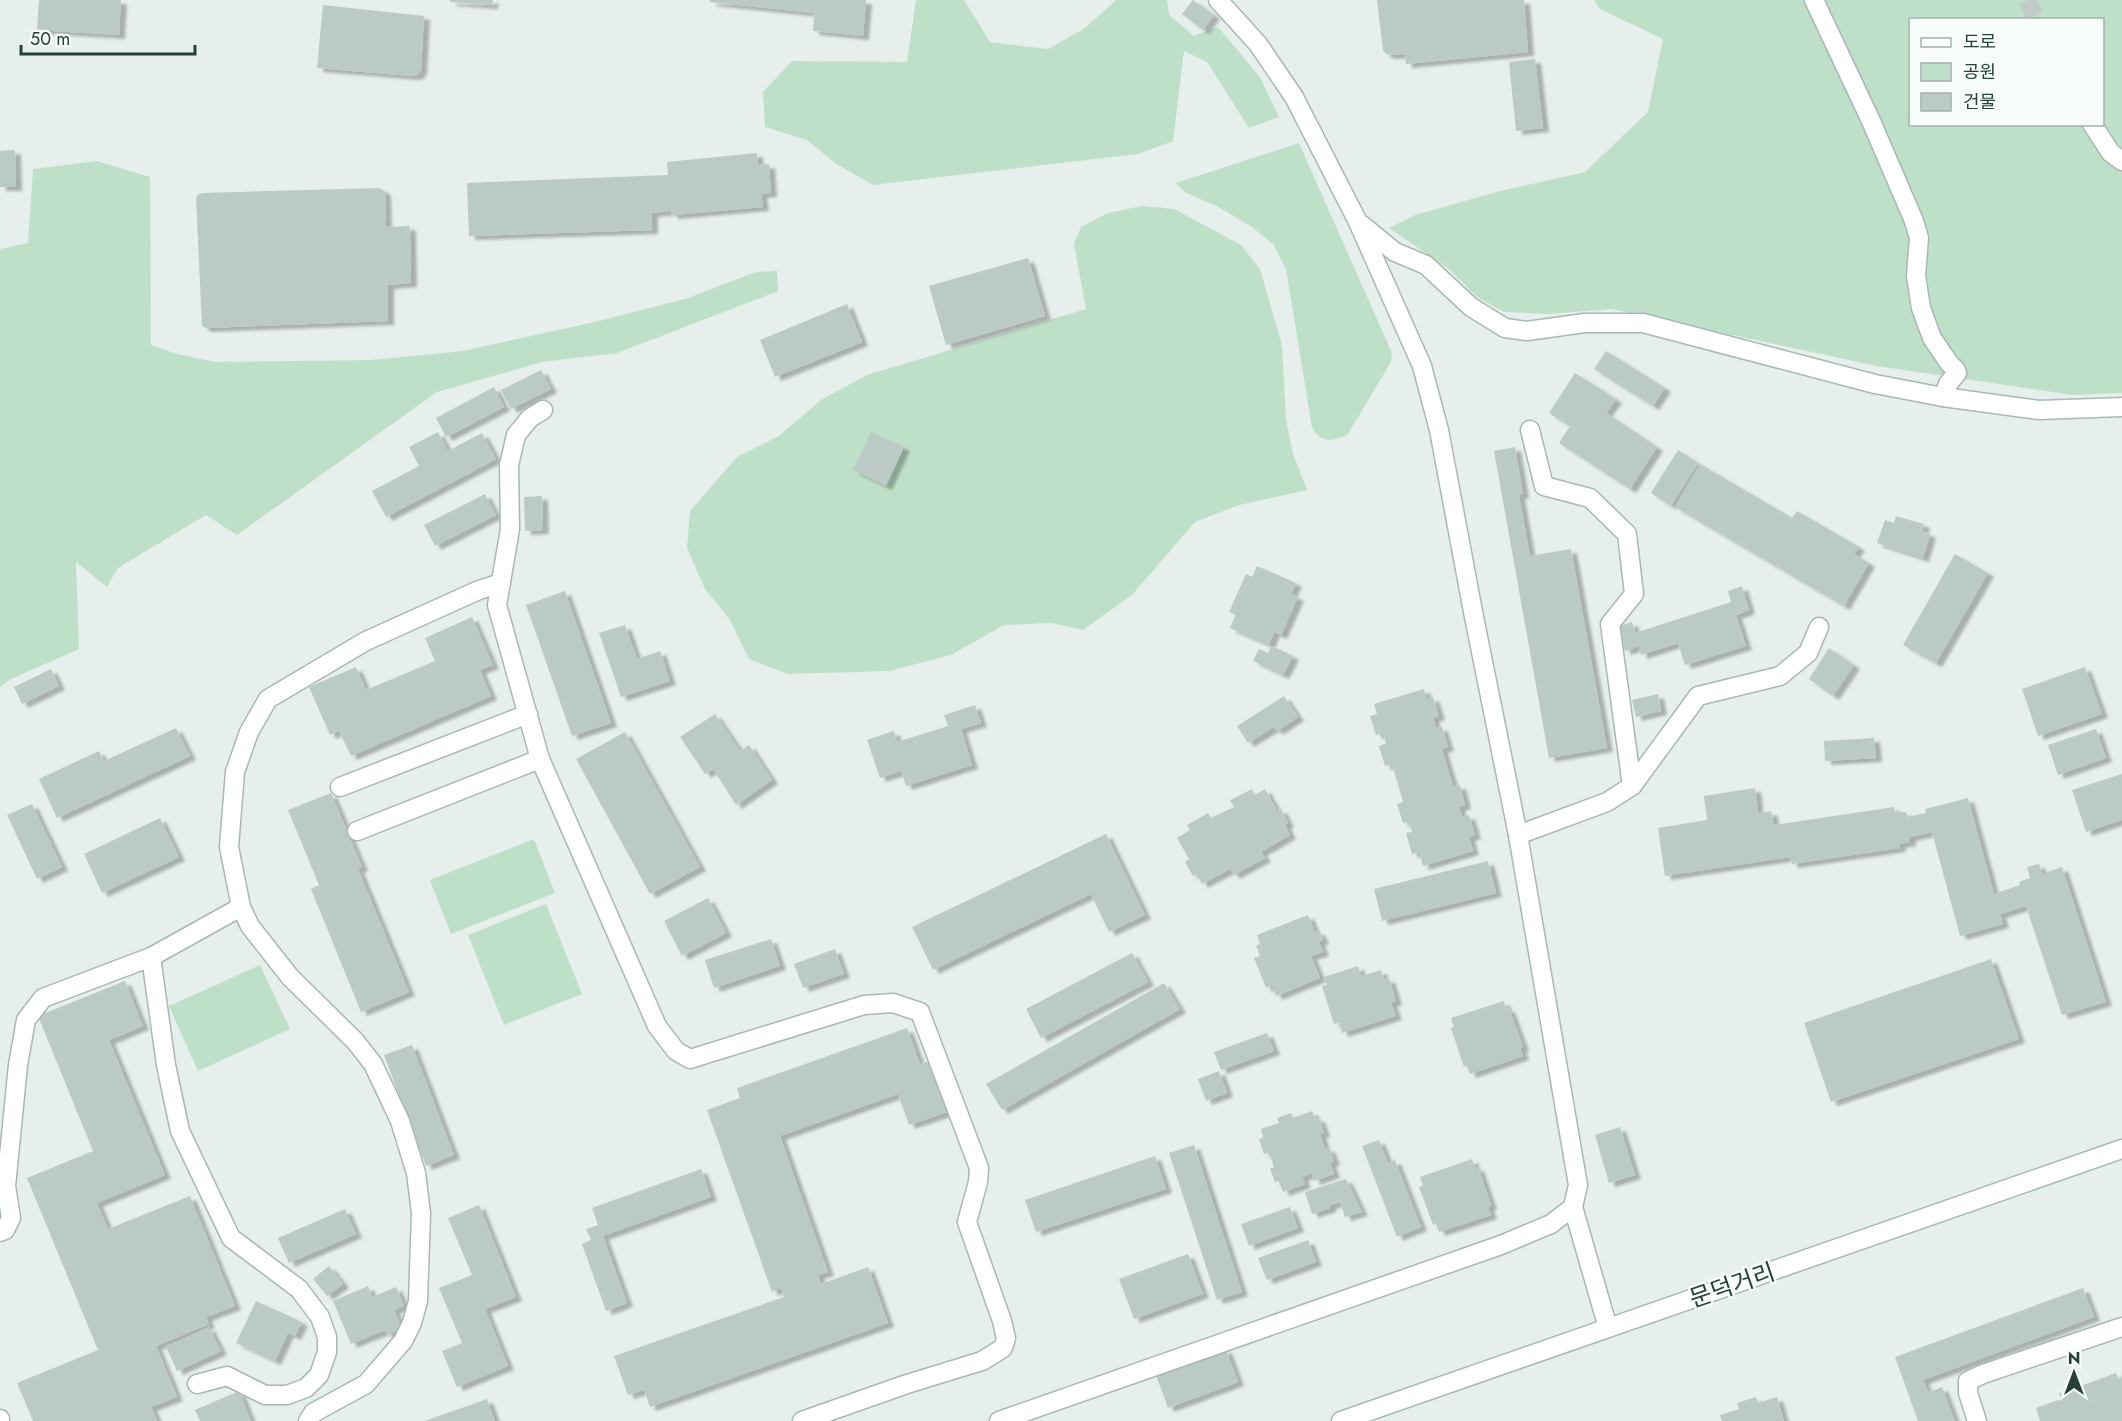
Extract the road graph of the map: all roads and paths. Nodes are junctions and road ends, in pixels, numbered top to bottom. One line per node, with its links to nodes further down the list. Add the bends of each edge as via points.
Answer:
1 (1218, 0): 5 (street, via 1258,44 1294,98)
2 (1814, 0): 6 (street, via 1914,221 1919,238 1916,276 1921,308 1932,338 1957,373)
3 (2093, 126): 4 (street, via 2111,153)
4 (2122, 161)
5 (1358, 222): 6 (street, via 1395,252 1426,265 1471,308 1505,328 1527,331 1585,323 1643,323 1875,384); 17 (street, via 1422,366 1439,430)
6 (1943, 397): 7 (street, via 2039,410)
7 (2122, 407)
8 (543, 410): 10 (street, via 516,435 509,465 510,529)
9 (1530, 430): 14 (street, via 1544,486 1590,498 1627,534 1634,594 1610,624)
10 (501, 583): 12 (street, via 497,605); 18 (street, via 366,641 268,699 249,732 235,772 229,847)
11 (1819, 627): 14 (street, via 1808,653 1779,676 1698,696)
12 (528, 714): 13 (street); 15 (street)
13 (540, 759): 16 (street); 27 (street, via 657,1026 676,1051 690,1059 864,1005 893,1003 920,1012 979,1168 967,1222 1006,1338 1003,1348 982,1361)
14 (1632, 786): 17 (street, via 1607,802)
15 (340, 787)
16 (357, 831)
17 (1518, 835): 21 (street, via 1578,1185)
18 (241, 907): 19 (street); 26 (street, via 250,926 290,977 373,1064 400,1121 416,1173 422,1213 418,1301 404,1341 366,1384 313,1413)
19 (150, 957): 22 (street, via 43,998 26,1020 6,1186 11,1218); 25 (street, via 180,1131 231,1239 299,1289 320,1317 327,1337 327,1352 319,1375 306,1388 287,1395 265,1395 227,1376)
20 (2122, 1149): 24 (street, 문덕거리)
21 (1573, 1207): 24 (street); 28 (street, via 1551,1224 1501,1245)
22 (0, 1232)
23 (2122, 1327): 30 (street, via 1968,1382)
24 (1608, 1328): 29 (street, 문덕거리)
25 (197, 1384)
26 (308, 1421)
27 (802, 1421)
28 (999, 1421)
29 (1341, 1421)
30 (1977, 1421)

